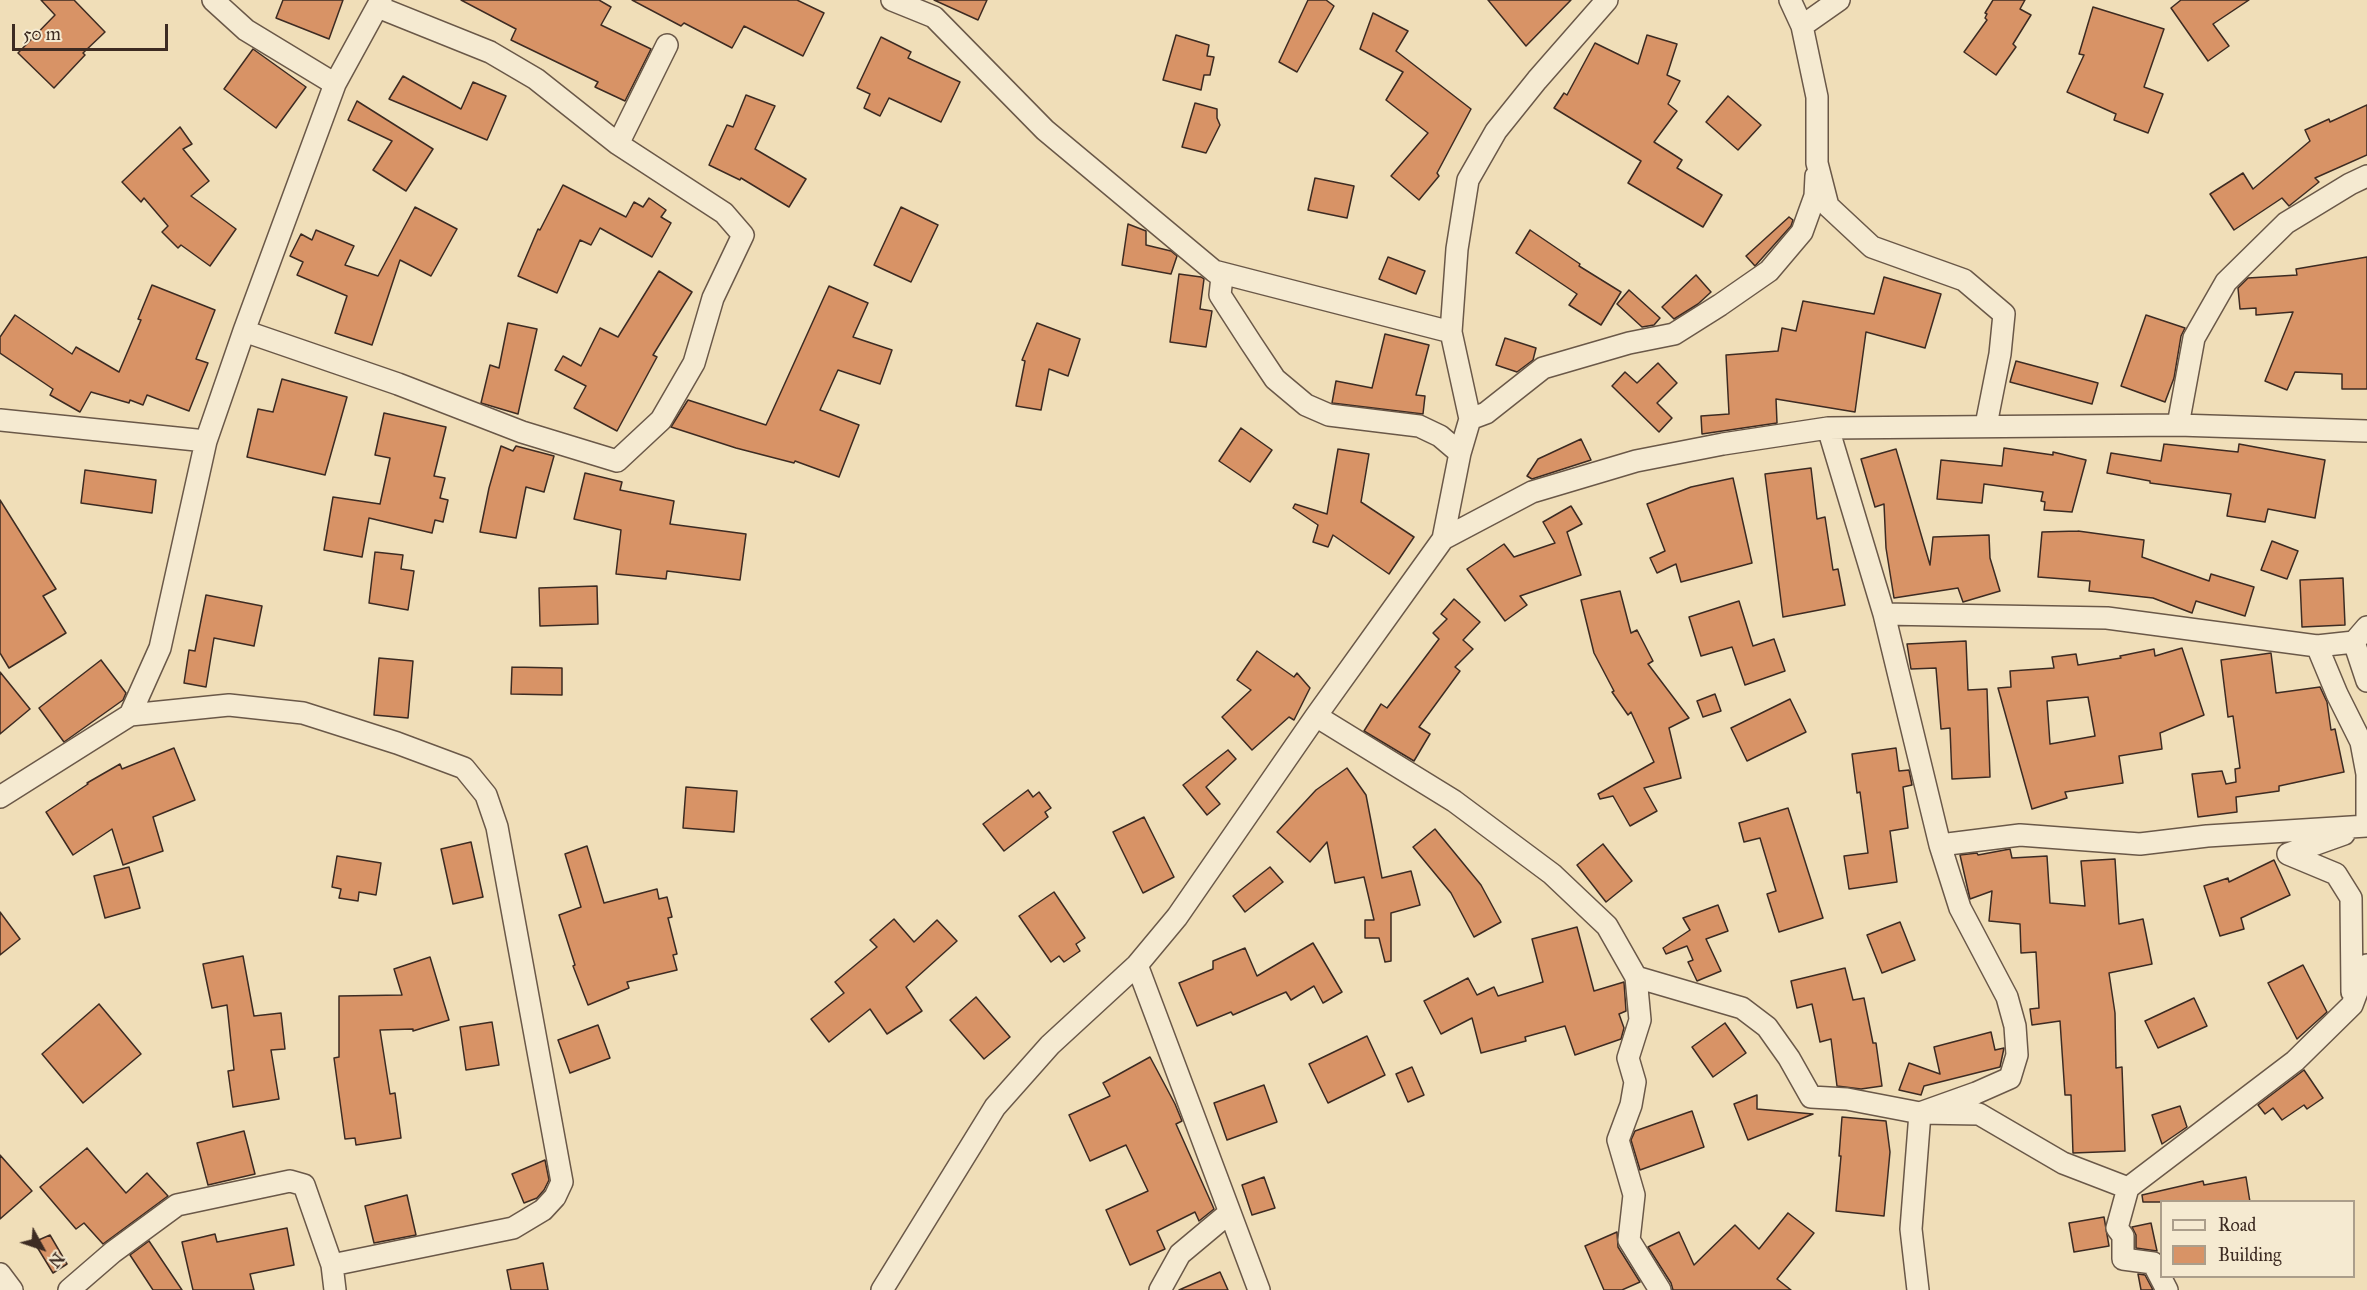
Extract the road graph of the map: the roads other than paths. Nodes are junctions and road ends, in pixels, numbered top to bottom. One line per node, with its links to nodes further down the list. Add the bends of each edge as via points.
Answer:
1 (213, 0): 9 (street, via 246,30)
2 (892, 0): 13 (street, via 934,17 1045,130)
3 (1607, 0): 15 (street, via 1496,131 1468,180 1457,249)
4 (1790, 0): 7 (street)
5 (1839, 0): 7 (street)
6 (380, 4): 9 (street); 10 (street, via 490,52 536,79)
7 (1802, 26): 11 (street, via 1817,97)
8 (667, 45): 10 (street)
9 (335, 84): 14 (street)
10 (618, 144): 14 (street, via 724,213 743,235 713,298 694,363 661,420 617,461 522,432 398,384)
11 (1817, 163): 16 (street, via 1815,196 1802,232 1769,270 1674,334 1543,368 1486,413); 18 (street, via 1828,206 1872,247 1964,280 2004,314)
12 (2367, 176): 19 (street, via 2286,223 2226,282 2194,338)
13 (1214, 271): 15 (street); 23 (street, via 1222,277 1220,295 1275,379 1306,405 1329,415 1419,426 1440,436)
14 (244, 332): 22 (street)
15 (1451, 332): 16 (street)
16 (1470, 419): 23 (street)
17 (0, 420): 22 (street)
18 (1986, 425): 19 (street); 20 (street)
19 (2178, 425): 21 (street)
20 (1828, 428): 24 (street, via 1636,461 1532,492); 25 (street)
21 (2367, 431)
22 (206, 441): 29 (street, via 160,648)
23 (1460, 453): 24 (street)
24 (1443, 539): 30 (street)
25 (1884, 614): 27 (street, via 2107,618); 33 (street)
26 (2361, 634): 27 (street); 28 (street)
27 (2317, 646): 32 (street, via 2361,742 2367,774)
28 (2367, 681)
29 (130, 715): 31 (street); 41 (street, via 229,705 303,713 464,768 486,795 497,827 562,1182 543,1210 513,1228)
30 (1316, 716): 34 (street, via 1177,918); 36 (street, via 1454,801 1552,874 1606,926)
31 (0, 797)
32 (2367, 826): 33 (street, via 2140,844 2020,835); 37 (street, via 2288,854 2336,874 2351,898)
33 (1940, 845): 38 (street, via 1960,908 2007,997 2017,1055 2010,1078)
34 (1137, 965): 40 (street); 47 (street, via 1050,1045 994,1107)
35 (2367, 965): 37 (street)
36 (1636, 977): 38 (street, via 1742,1008 1767,1027 1811,1097 1847,1099); 50 (street, via 1640,1020 1629,1058 1635,1082 1618,1140 1634,1195 1629,1240)
37 (2352, 1005): 39 (street, via 2295,1061)
38 (1920, 1113): 39 (street, via 1979,1114 2063,1163); 51 (street, via 1911,1228)
39 (2128, 1188): 43 (street, via 2117,1228 2123,1236 2123,1259 2153,1263)
40 (1229, 1213): 48 (street, via 1180,1254); 49 (street)
41 (332, 1265): 45 (street, via 304,1185 290,1181 177,1205); 46 (street)
42 (0, 1274): 44 (street)
43 (2160, 1276)
44 (12, 1290)
45 (69, 1290)
46 (335, 1290)
47 (882, 1290)
48 (1160, 1290)
49 (1259, 1290)
50 (1660, 1290)
51 (1918, 1290)

